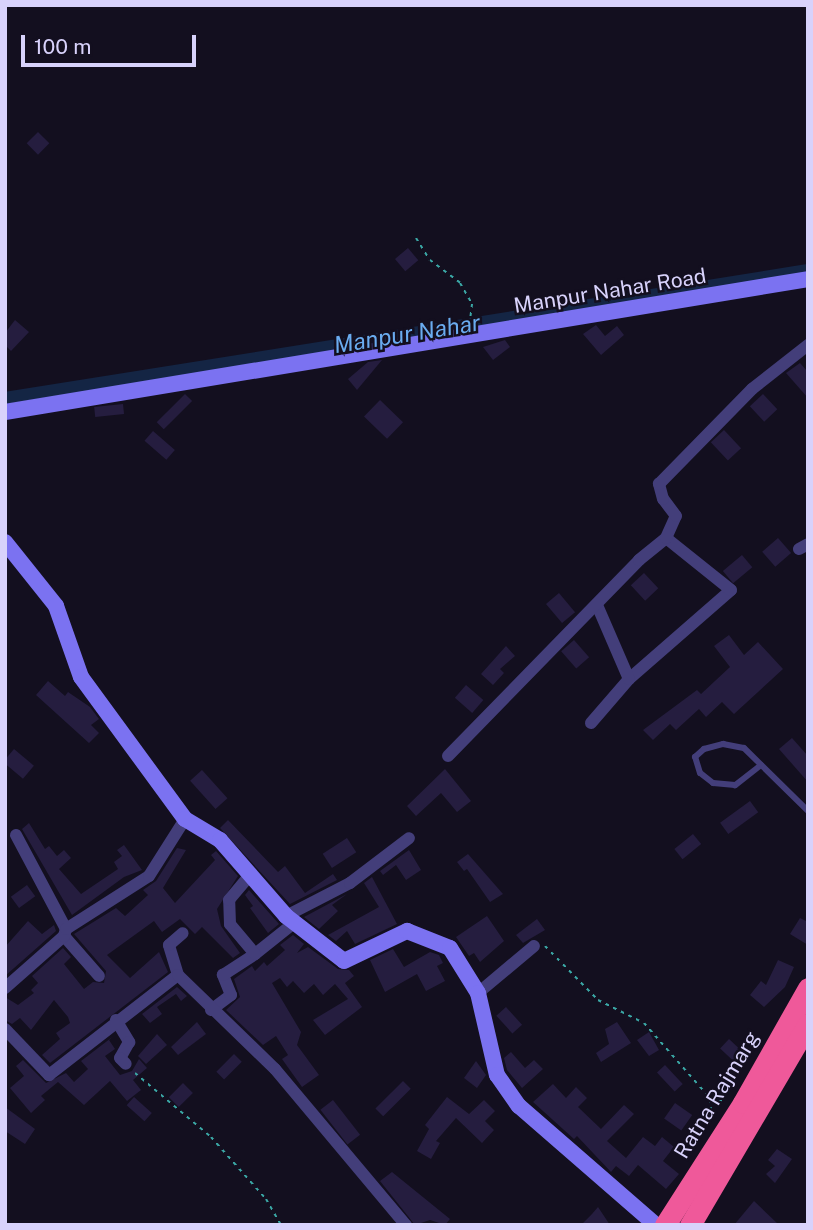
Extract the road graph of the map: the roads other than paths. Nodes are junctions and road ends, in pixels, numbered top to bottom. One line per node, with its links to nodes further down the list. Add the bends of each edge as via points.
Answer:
1 (808, 279): 3 (street, Manpur Nahar Road)
2 (808, 345): 4 (street, via 752,389 659,484 663,499 676,516)
3 (5, 412)
4 (666, 538): 6 (street); 7 (street, via 731,590)
5 (5, 542): 12 (street, via 57,606 81,677)
6 (597, 605): 7 (street); 9 (street)
7 (629, 679): 8 (street)
8 (591, 723)
9 (448, 756)
10 (761, 765): 10 (lane, via 735,785 713,783 700,773 695,757 723,744 744,748); 11 (lane)
11 (808, 811)
12 (185, 819): 15 (street, via 220,840); 17 (street, via 149,876)
13 (16, 835): 17 (street)
14 (409, 838): 16 (street)
15 (252, 873): 16 (street); 20 (street, via 229,900 230,924)
16 (290, 919): 20 (street); 25 (street, via 344,961 408,931 423,934 450,948)
17 (65, 932): 22 (street); 23 (street)
18 (184, 933): 21 (street, via 169,945)
19 (534, 946): 25 (street)
20 (255, 954): 26 (street, via 223,975 231,995)
21 (178, 975): 26 (street); 27 (street)
22 (99, 976)
23 (5, 988)
24 (808, 988): 33 (highway, Ratna Rajmarg, via 743,1103)
25 (478, 993): 32 (street, via 497,1075 519,1106)
26 (211, 1010): 31 (street, via 275,1069)
27 (116, 1020): 29 (street, via 49,1075); 30 (street, via 129,1042 120,1058)
28 (808, 1024): 34 (highway, Ratna Rajmarg)
29 (5, 1029)
30 (125, 1064)
31 (406, 1225)
32 (656, 1225)
33 (664, 1225)
34 (690, 1225)

